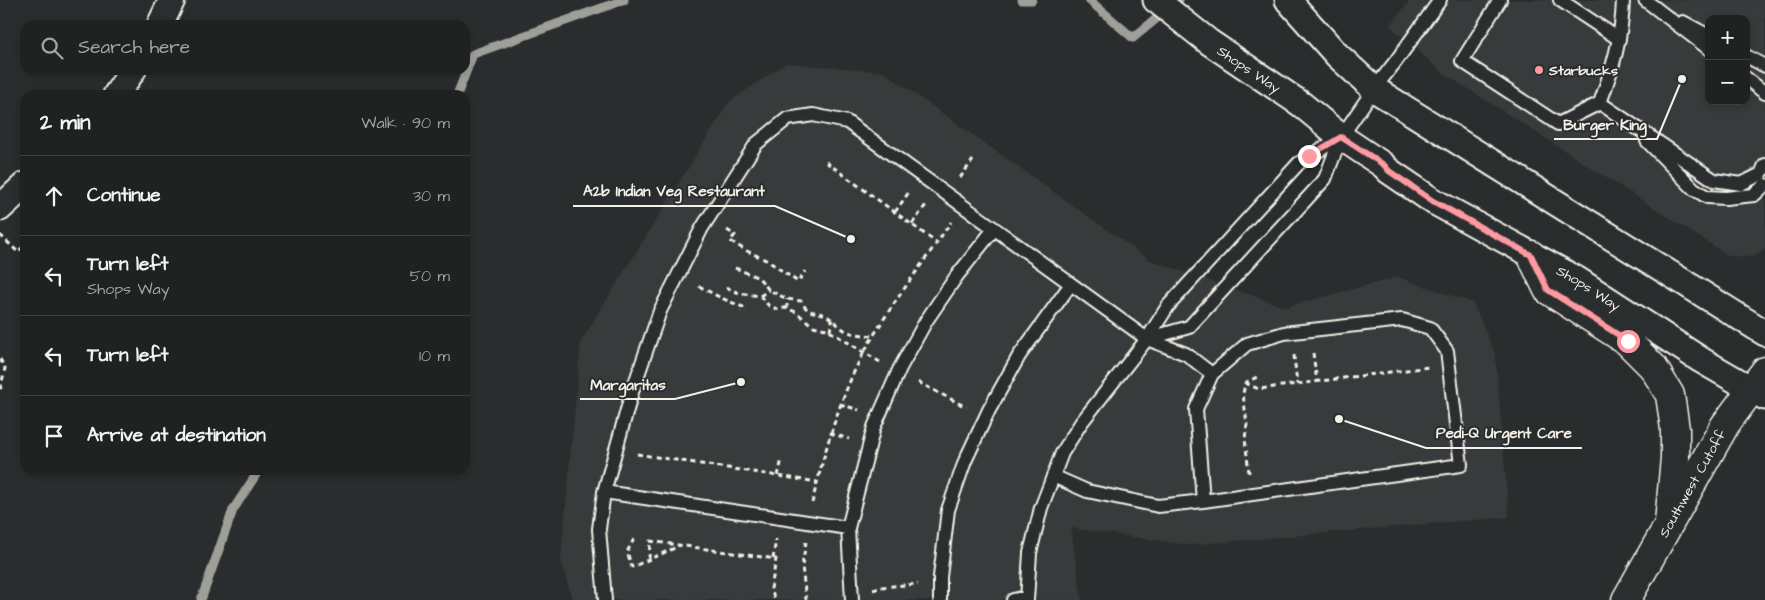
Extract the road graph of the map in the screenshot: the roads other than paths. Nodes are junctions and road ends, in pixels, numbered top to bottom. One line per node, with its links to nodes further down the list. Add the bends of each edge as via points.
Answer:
1 (172, 0): 9 (street)
2 (1156, 0): 22 (street, Shops Way, via 1209,42 1301,104)
3 (1288, 0): 17 (street, via 1337,55)
4 (1440, 0): 17 (lane)
5 (1500, 0): 20 (lane, via 1462,61 1558,124)
6 (1560, 0): 11 (lane)
7 (1623, 0): 11 (lane)
8 (1647, 2): 10 (lane); 12 (lane)
9 (162, 20)
10 (1705, 34)
11 (1619, 39): 20 (lane)
12 (1705, 46)
13 (1750, 58): 14 (lane)
14 (1765, 66)
15 (130, 75): 18 (street)
16 (1750, 81): 19 (lane)
17 (1374, 89): 22 (lane); 30 (street)
18 (119, 90)
19 (1765, 93)
20 (1600, 103): 21 (lane)
21 (1634, 126): 23 (lane, via 1714,180 1741,184 1761,174); 24 (lane, via 1694,189 1708,197 1754,195)
22 (1341, 137): 28 (street, Shops Way, via 1433,201); 31 (lane, via 1299,163 1168,306); 31 (lane, via 1325,179 1189,327)
23 (1765, 165)
24 (1765, 185)
25 (20, 190): 26 (street)
26 (0, 208)
27 (994, 229): 29 (lane); 35 (lane, via 847,122 813,115 787,119 756,144 702,228 660,311 632,392); 38 (lane, via 926,321 900,368 874,426)
28 (1531, 255): 33 (street, Shops Way, via 1701,360); 37 (main road, via 1548,290 1628,341 1653,366 1670,395 1675,428)
29 (1071, 284): 31 (lane); 42 (lane, via 1019,356 965,462 948,510)
30 (1765, 334)
31 (1147, 340): 32 (lane, via 1186,354); 34 (lane, via 1081,423 1062,453)
32 (1212, 374): 36 (lane, via 1196,409); 36 (lane, via 1247,344 1284,333 1402,320 1430,328 1447,351 1461,465)
33 (1760, 386): 37 (main road, Southwest Cutoff, via 1725,425)
34 (1053, 476): 36 (lane, via 1087,492 1158,506); 39 (lane, via 1030,554)
35 (604, 492): 38 (lane); 40 (lane, via 599,529)
36 (1203, 501)
37 (1670, 524): 44 (main road, Southwest Cutoff)
38 (848, 528): 41 (lane)
39 (1027, 599): 43 (lane)
40 (606, 600)
41 (852, 600)
42 (940, 600)
43 (1013, 600)
44 (1626, 600)

